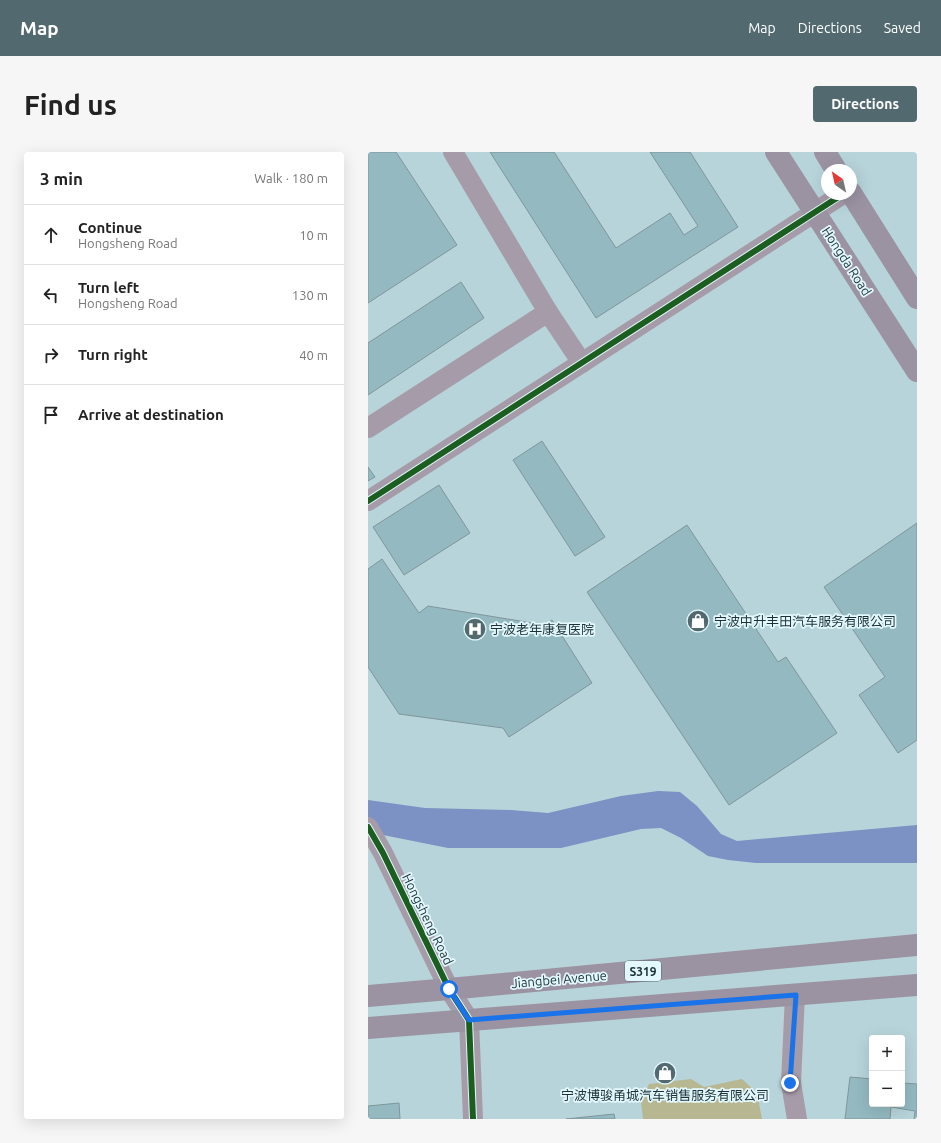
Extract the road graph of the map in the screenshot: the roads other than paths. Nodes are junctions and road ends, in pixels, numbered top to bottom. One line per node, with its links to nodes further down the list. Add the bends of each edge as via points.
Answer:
1 (453, 152): 9 (street)
2 (776, 152): 7 (main road, Hongda Road)
3 (825, 152): 4 (main road)
4 (832, 164)
5 (834, 200): 7 (street)
6 (855, 200): 8 (main road)
7 (815, 212): 10 (street); 11 (main road, Hongda Road)
8 (917, 298)
9 (548, 312): 10 (street); 12 (street)
10 (582, 363): 13 (street)
11 (917, 371)
12 (368, 428)
13 (368, 501)
14 (368, 827): 17 (street, Hongsheng Road)
15 (917, 944): 17 (main road, Jiangbei Avenue / S319)
16 (917, 985): 18 (main road)
17 (449, 989): 19 (main road, Jiangbei Avenue / S319); 20 (street, Hongsheng Road)
18 (796, 995): 20 (main road); 23 (street, via 790,1083)
19 (368, 996)
20 (469, 1020): 21 (main road); 22 (street)
21 (368, 1028)
22 (474, 1119)
23 (797, 1119)

